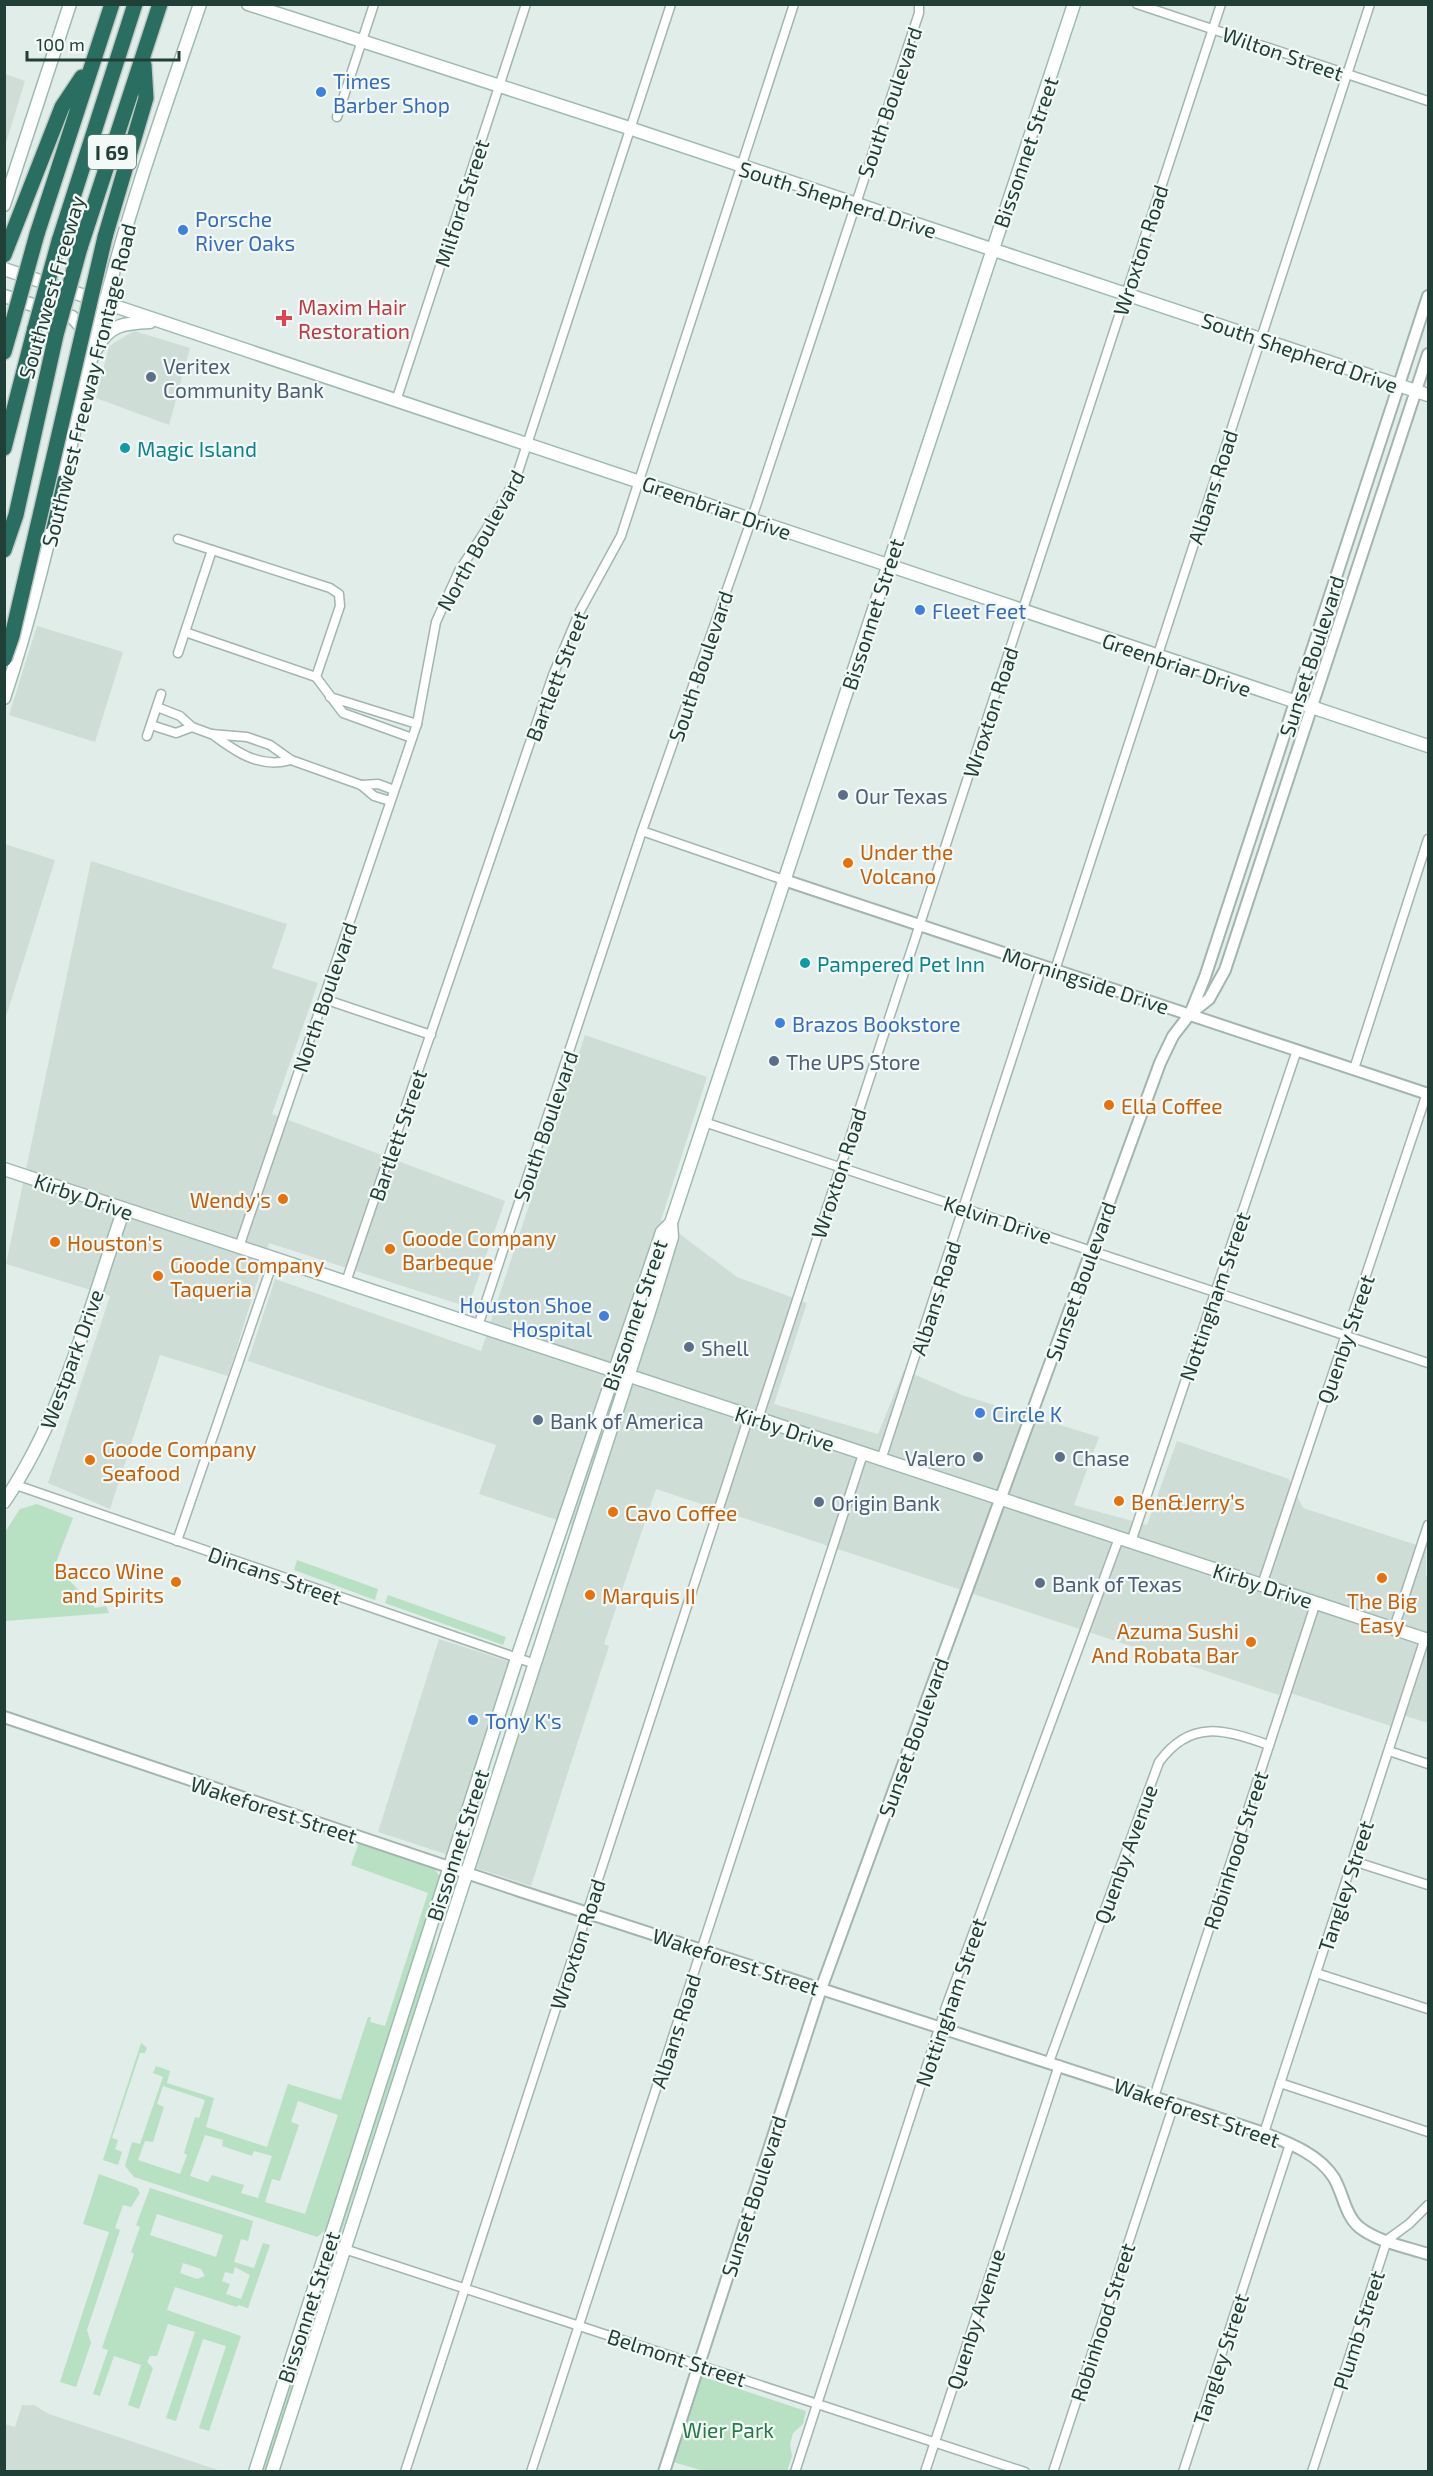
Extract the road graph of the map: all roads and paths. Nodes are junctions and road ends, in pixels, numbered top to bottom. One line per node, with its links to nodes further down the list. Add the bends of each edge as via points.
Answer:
1 (70, 4): 27 (main road)
2 (160, 4): 18 (highway, Southwest Freeway / I 69)
3 (200, 4): 34 (main road, Southwest Freeway Frontage Road)
4 (248, 4): 17 (main road, South Shepherd Drive)
5 (374, 4): 17 (street)
6 (526, 4): 21 (street, Milford Street)
7 (671, 4): 24 (street, North Boulevard)
8 (794, 4): 25 (street, Bartlett Street)
9 (919, 4): 26 (street, South Boulevard)
10 (1074, 4): 28 (main road, Bissonnet Street)
11 (1137, 4): 16 (street, Wilton Street)
12 (1221, 4): 16 (street, Wroxton Road)
13 (1370, 4): 20 (street, Albans Road)
14 (111, 6): 19 (highway, Southwest Freeway / I 69)
15 (134, 10): 44 (highway, bridge, via 59,241)
16 (1213, 29): 20 (street, Wilton Street); 31 (street, Wroxton Road)
17 (362, 42): 21 (main road, South Shepherd Drive); 23 (street)
18 (143, 56): 49 (highway, Southwest Freeway / I 69, bridge, via 80,248 56,335 16,515); 57 (highway, bridge, via 146,98 105,237)
19 (92, 62): 29 (highway, via 62,107); 37 (highway, Southwest Freeway / I 69, bridge)
20 (1347, 75): 22 (street, Wilton Street); 36 (street, Albans Road)
21 (498, 88): 24 (main road, South Shepherd Drive); 42 (street, Milford Street)
22 (1428, 101)
23 (337, 117)
24 (629, 129): 25 (main road, South Shepherd Drive); 43 (street, North Boulevard)
25 (742, 166): 26 (main road, South Shepherd Drive); 45 (street, Bartlett Street)
26 (854, 203): 28 (main road, South Shepherd Drive); 47 (street, South Boulevard)
27 (4, 204)
28 (992, 250): 31 (main road, South Shepherd Drive); 51 (main road, Bissonnet Street)
29 (4, 255)
30 (4, 269): 34 (main road, Greenbriar Drive)
31 (1125, 294): 36 (main road, South Shepherd Drive); 52 (street, Wroxton Road)
32 (4, 296): 39 (main road, via 72,317 87,334)
33 (1428, 296): 40 (street, Sunset Boulevard)
34 (104, 305): 35 (main road, Greenbriar Drive); 39 (main road, Southwest Freeway Frontage Road)
35 (156, 321): 39 (main road, via 122,324 110,330); 42 (main road, Greenbriar Drive)
36 (1261, 339): 40 (main road, South Shepherd Drive); 56 (street, Albans Road)
37 (4, 352)
38 (1428, 354): 41 (street, Sunset Boulevard)
39 (91, 359): 46 (main road, Southwest Freeway Frontage Road)
40 (1399, 386): 41 (main road, South Shepherd Drive); 62 (street, Sunset Boulevard)
41 (1422, 394): 64 (street, Sunset Boulevard)
42 (396, 401): 43 (main road, Greenbriar Drive)
43 (530, 443): 45 (main road, Greenbriar Drive); 67 (street, North Boulevard, via 506,498 445,597 429,650)
44 (4, 448)
45 (640, 481): 47 (main road, Greenbriar Drive); 86 (street, Bartlett Street, via 621,536 576,620 553,675)
46 (62, 483): 54 (highway, via 50,504); 61 (main road, Southwest Freeway Frontage Road, via 38,586)
47 (752, 518): 51 (main road, Greenbriar Drive); 78 (street, South Boulevard)
48 (178, 539): 50 (street)
49 (4, 550)
50 (212, 550): 53 (street); 58 (street, via 339,594 340,606)
51 (888, 566): 52 (main road, Greenbriar Drive); 80 (main road, Bissonnet Street)
52 (1023, 613): 56 (main road, Greenbriar Drive); 81 (street, Wroxton Road)
53 (185, 632): 55 (street); 58 (street)
54 (4, 636)
55 (178, 653)
56 (1156, 657): 62 (main road, Greenbriar Drive); 83 (street, Albans Road)
57 (4, 659)
58 (316, 677): 60 (street)
59 (161, 694): 63 (street)
60 (330, 697): 65 (street); 66 (street, via 343,713)
61 (4, 698)
62 (1296, 704): 64 (main road, Greenbriar Drive); 85 (street, Sunset Boulevard)
63 (157, 707): 68 (street); 69 (street, via 180,716)
64 (1313, 708): 73 (main road, Greenbriar Drive); 85 (street, Sunset Boulevard, via 1225,970 1209,999)
65 (375, 710): 66 (street); 67 (street)
66 (370, 724): 72 (street)
67 (417, 724): 72 (street, North Boulevard)
68 (151, 725): 69 (street, via 176,733); 71 (street)
69 (192, 727): 70 (street)
70 (211, 734): 74 (street, via 247,737 270,745); 74 (street, via 239,753 265,763)
71 (147, 736)
72 (412, 738): 76 (street, North Boulevard)
73 (1428, 746)
74 (291, 760): 75 (street)
75 (361, 785): 76 (street, via 378,784); 77 (street, via 374,796)
76 (394, 790): 77 (street, North Boulevard)
77 (390, 801): 84 (street, North Boulevard)
78 (642, 831): 80 (street, Morningside Drive); 101 (street, South Boulevard)
79 (1428, 839): 88 (street)
80 (784, 880): 81 (street, Morningside Drive); 90 (main road, Bissonnet Street)
81 (920, 925): 82 (street, Morningside Drive); 91 (street, Wroxton Road)
82 (1042, 966): 83 (street, Morningside Drive); 93 (street, Albans Road)
83 (1055, 970): 85 (street, Morningside Drive)
84 (324, 999): 86 (street); 96 (street, North Boulevard)
85 (1190, 1014): 87 (street, Morningside Drive); 97 (street, Sunset Boulevard, via 1173,1036 1160,1063)
86 (431, 1035): 99 (street, Bartlett Street)
87 (1297, 1050): 88 (street, Morningside Drive); 100 (street, Nottingham Street)
88 (1354, 1069): 89 (street, Morningside Drive)
89 (1428, 1093): 102 (street, Quenby Street)
90 (704, 1122): 91 (street, Kelvin Drive); 95 (main road, Bissonnet Street)
91 (839, 1167): 93 (street, Kelvin Drive); 106 (street, Wroxton Road)
92 (4, 1169): 94 (main road, Kirby Drive)
93 (964, 1208): 97 (street, Kelvin Drive); 108 (street, Albans Road)
94 (124, 1209): 96 (main road, Kirby Drive); 109 (main road, Westpark Drive, via 50,1423)
95 (671, 1223): 104 (main road, Bissonnet Street, via 662,1232); 105 (main road, Bissonnet Street, via 672,1238)
96 (239, 1247): 98 (main road, Kirby Drive)
97 (1091, 1251): 100 (street, Kelvin Drive); 110 (street, Sunset Boulevard)
98 (274, 1259): 99 (main road, Kirby Drive); 116 (street)
99 (346, 1282): 101 (main road, Kirby Drive)
100 (1215, 1292): 102 (street, Kelvin Drive); 115 (street, Nottingham Street)
101 (477, 1326): 104 (main road, Kirby Drive)
102 (1346, 1336): 103 (street, Kelvin Drive); 117 (street, Quenby Street)
103 (1428, 1363)
104 (615, 1371): 105 (main road, Kirby Drive); 113 (main road, Bissonnet Street)
105 (628, 1376): 106 (main road, Kirby Drive); 114 (main road, Bissonnet Street)
106 (754, 1417): 107 (main road, Kirby Drive); 131 (street, Wroxton Road)
107 (863, 1454): 108 (main road, Kirby Drive); 132 (street, Albans Road)
108 (881, 1460): 110 (main road, Kirby Drive)
109 (16, 1485): 111 (main road, Westpark Drive); 116 (street, Dincans Street)
110 (1001, 1499): 115 (main road, Kirby Drive); 134 (street, Sunset Boulevard)
111 (4, 1502)
112 (1428, 1525): 119 (street)
113 (561, 1527): 114 (main road); 121 (main road, Bissonnet Street)
114 (577, 1533): 122 (main road, Bissonnet Street)
115 (1125, 1540): 117 (main road, Kirby Drive); 136 (street, Nottingham Street)
116 (177, 1541): 121 (street, Dincans Street)
117 (1262, 1585): 118 (main road, Kirby Drive)
118 (1316, 1602): 119 (main road, Kirby Drive); 124 (street, Robinhood Street)
119 (1394, 1628): 120 (main road, Kirby Drive)
120 (1427, 1639): 125 (street, Tangley Street)
121 (518, 1658): 122 (street, Dincans Street); 128 (main road, Bissonnet Street)
122 (535, 1664): 129 (main road, Bissonnet Street)
123 (4, 1718): 128 (street, Wakeforest Street)
124 (1269, 1745): 137 (street, Quenby Avenue, via 1224,1731 1198,1732 1177,1743 1159,1762); 139 (street, Robinhood Street)
125 (1389, 1751): 126 (street); 127 (street, Tangley Street)
126 (1428, 1764)
127 (1353, 1861): 130 (street); 133 (street, Tangley Street)
128 (449, 1867): 129 (street, Wakeforest Street); 146 (main road, Bissonnet Street)
129 (466, 1873): 131 (street, Wakeforest Street); 147 (main road, Bissonnet Street)
130 (1428, 1886)
131 (586, 1913): 132 (street, Wakeforest Street); 149 (street, Wroxton Road)
132 (702, 1950): 134 (street, Wakeforest Street); 150 (street, Albans Road)
133 (1316, 1973): 135 (street); 138 (street, Tangley Street)
134 (821, 1989): 136 (street, Wakeforest Street); 151 (street, Sunset Boulevard)
135 (1428, 2009)
136 (940, 2027): 137 (street, Wakeforest Street); 152 (street, Nottingham Street)
137 (1054, 2063): 139 (street, Wakeforest Street); 153 (street, Quenby Avenue)
138 (1280, 2083): 141 (street); 142 (street, Tangley Street)
139 (1154, 2097): 140 (street, Wakeforest Street)
140 (1174, 2104): 142 (street, Wakeforest Street); 162 (street, Robinhood Street)
141 (1428, 2132)
142 (1264, 2133): 143 (street, Wakeforest Street)
143 (1290, 2144): 145 (street, Wakeforest Street, via 1328,2170 1351,2218 1359,2226); 163 (street, Tangley Street)
144 (1428, 2205): 145 (street)
145 (1387, 2240): 148 (street, Wakeforest Street); 164 (street, Plumb Street)
146 (329, 2244): 147 (street, Belmont Street); 154 (main road, Bissonnet Street)
147 (344, 2248): 149 (street, Belmont Street); 155 (main road, Bissonnet Street)
148 (1428, 2254)
149 (466, 2288): 150 (street, Belmont Street); 156 (street, Wroxton Road)
150 (579, 2325): 151 (street, Belmont Street); 157 (street, Albans Road)
151 (698, 2364): 152 (street, Belmont Street); 158 (street, Sunset Boulevard)
152 (818, 2404): 153 (street, Belmont Street); 159 (street, Nottingham Street)
153 (935, 2442): 160 (street, Quenby Avenue); 161 (street, Belmont Street)
154 (255, 2472)
155 (272, 2472)
156 (405, 2472)
157 (531, 2472)
158 (664, 2472)
159 (795, 2472)
160 (925, 2472)
161 (1025, 2472)
162 (1053, 2472)
163 (1183, 2472)
164 (1312, 2472)

